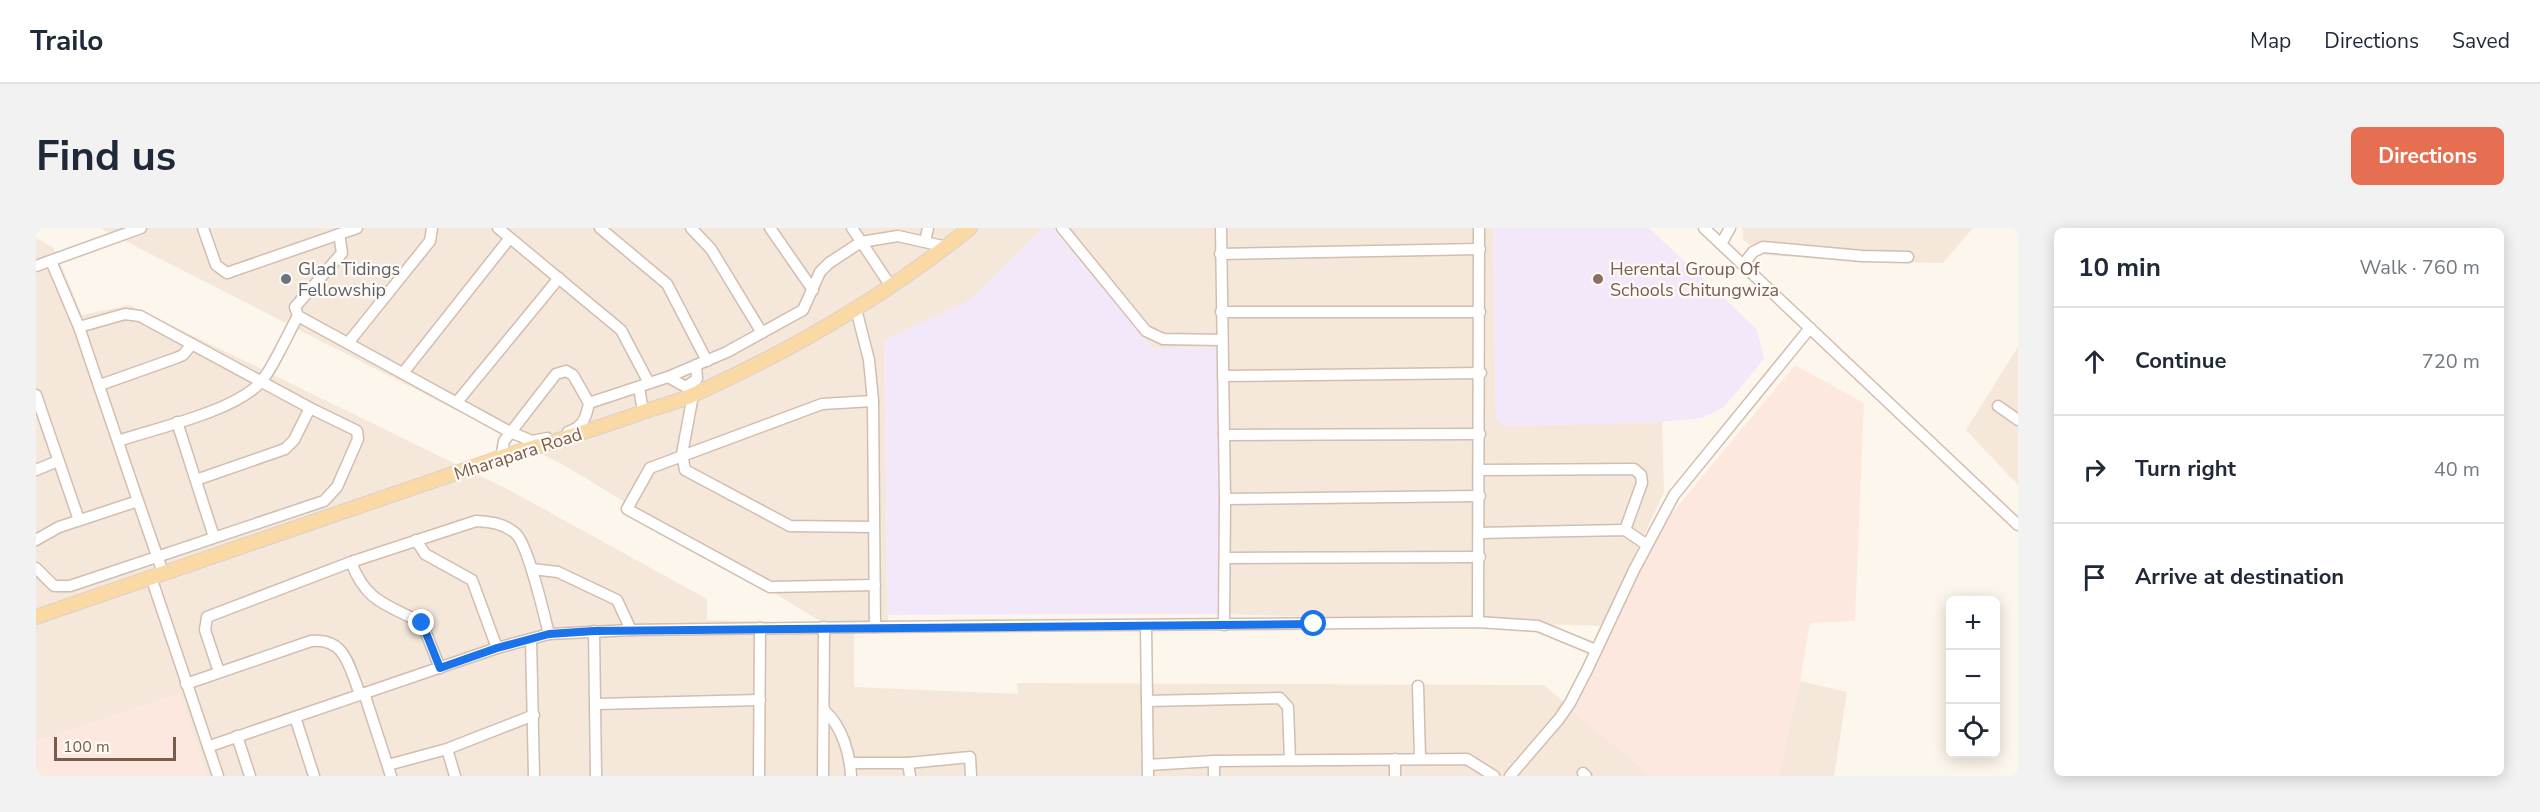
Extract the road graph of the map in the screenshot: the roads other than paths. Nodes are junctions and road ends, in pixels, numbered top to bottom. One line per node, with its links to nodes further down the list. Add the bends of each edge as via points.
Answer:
1 (141, 228): 26 (street)
2 (203, 228): 17 (street, via 216,265 227,273)
3 (357, 228): 17 (street)
4 (432, 228): 40 (street, via 430,241)
5 (498, 228): 18 (street)
6 (600, 228): 42 (street, via 667,284)
7 (692, 228): 38 (street, via 711,249)
8 (770, 228): 31 (street)
9 (852, 228): 20 (street)
10 (928, 228): 19 (street)
11 (970, 228): 22 (main road, Mharapara Road)
12 (1062, 228): 39 (street, via 1146,331 1163,339)
13 (1221, 228): 24 (street)
14 (1479, 228): 23 (street)
15 (1704, 228): 21 (street)
16 (1730, 228): 21 (street)
17 (339, 234): 35 (street, via 342,253 296,307)
18 (509, 239): 29 (street); 44 (street)
19 (925, 241): 20 (street, via 898,236); 22 (street)
20 (861, 242): 30 (street); 31 (street, via 829,263 820,272)
21 (1721, 244): 27 (street)
22 (947, 247): 30 (main road, Mharapara Road)
23 (1480, 249): 24 (street); 34 (street)
24 (1220, 254): 33 (street)
25 (1908, 257): 27 (street, via 1763,247)
26 (51, 261): 28 (street); 36 (street)
27 (1743, 265): 37 (street)
28 (36, 266)
29 (560, 278): 50 (street, via 621,330); 54 (street)
30 (890, 285): 32 (main road, Mharapara Road)
31 (813, 290): 38 (street, via 802,310)
32 (856, 309): 51 (main road, Mharapara Road, via 770,357); 52 (street, via 869,360)
33 (1221, 312): 34 (street); 39 (street)
34 (1480, 312): 45 (street)
35 (298, 316): 40 (street); 48 (street)
36 (80, 327): 41 (street, via 140,316); 49 (street)
37 (1810, 328): 75 (street); 82 (street, via 1674,495)
38 (762, 333): 42 (street)
39 (1222, 340): 46 (street)
40 (348, 343): 44 (street)
41 (192, 344): 48 (street); 49 (street, via 183,355)
42 (707, 361): 43 (street)
43 (696, 365): 47 (street); 51 (street, via 698,379)
44 (403, 373): 54 (street)
45 (1481, 373): 46 (street); 62 (street)
46 (1223, 376): 63 (street)
47 (668, 377): 50 (street); 51 (street)
48 (261, 382): 57 (street); 60 (street, via 234,402)
49 (100, 385): 64 (street)
50 (644, 385): 55 (street); 58 (street)
51 (689, 391): 58 (main road, Mharapara Road); 65 (street)
52 (873, 401): 65 (street, via 822,404); 76 (street)
53 (37, 402): 67 (street)
54 (457, 402): 61 (street)
55 (590, 404): 61 (street, via 577,429 532,441); 61 (street, via 573,375 566,371 556,374)
56 (1998, 406): 59 (street)
57 (310, 408): 70 (street, via 285,449); 79 (street, via 357,432 358,439 332,495)
58 (643, 412): 66 (main road, Mharapara Road)
59 (2018, 420)
60 (177, 422): 64 (street); 70 (street)
61 (510, 432): 66 (street)
62 (1480, 434): 63 (street); 69 (street)
63 (1224, 435): 72 (street)
64 (118, 441): 73 (street)
65 (682, 454): 76 (street, via 685,470 790,526); 90 (street, via 650,468 627,509 630,512 770,587)
66 (501, 458): 89 (main road, Mharapara Road)
67 (58, 461): 68 (street); 74 (street)
68 (36, 470)
69 (1480, 470): 71 (street); 77 (street, via 1634,469 1641,475 1642,483)
70 (196, 480): 79 (street)
71 (1480, 496): 72 (street); 78 (street)
72 (1226, 499): 85 (street)
73 (138, 501): 74 (street); 83 (street)
74 (79, 520): 80 (street)
75 (2018, 525)
76 (873, 527): 90 (street)
77 (1625, 530): 78 (street); 82 (street)
78 (1480, 533): 84 (street)
79 (214, 537): 83 (street)
80 (36, 540)
81 (416, 540): 86 (street); 88 (street, via 476,521 496,522 517,534); 102 (street, via 425,554 472,580)
82 (1647, 545): 103 (street)
83 (156, 556): 87 (street, via 62,587 54,586); 89 (street)
84 (1480, 557): 85 (street); 92 (street)
85 (1225, 558): 93 (street)
86 (351, 562): 104 (street, via 358,582 368,594 422,623); 105 (street, via 207,617 205,630)
87 (36, 568)
88 (532, 569): 98 (street, via 558,572 618,600); 100 (street)
89 (157, 575): 91 (main road, Mharapara Road); 106 (street)
90 (875, 585): 96 (street)
91 (36, 617)
92 (1478, 622): 93 (street); 103 (street, via 1538,626)
93 (1224, 625): 94 (street)
94 (1146, 626): 96 (street); 110 (street)
95 (824, 627): 96 (street); 97 (street); 112 (street)
96 (875, 627)
97 (760, 628): 98 (street); 109 (street)
98 (631, 630): 99 (street)
99 (594, 631): 100 (street); 111 (street)
100 (549, 634): 101 (street)
101 (531, 639): 102 (street); 113 (street)
102 (497, 648): 104 (street)
103 (1596, 650): 140 (street, via 1559,719)
104 (440, 668): 108 (street)
105 (219, 672): 106 (street); 108 (street, via 320,640 342,651)
106 (186, 684): 116 (street)
107 (1418, 686): 118 (street)
108 (362, 694): 114 (street); 124 (street)
109 (760, 700): 111 (street); 132 (street)
110 (1147, 701): 120 (street, via 1280,698 1288,707); 125 (street)
111 (596, 704): 131 (street)
112 (825, 711): 123 (street, via 837,722); 133 (street)
113 (534, 715): 117 (street); 130 (street)
114 (295, 717): 115 (street); 128 (street)
115 (237, 736): 116 (street); 127 (street)
116 (210, 746): 126 (street)
117 (447, 749): 124 (street); 129 (street)
118 (1420, 758): 119 (street); 139 (street, via 1467,759)
119 (1395, 759): 120 (street); 138 (street)
120 (1290, 760): 121 (street)
121 (1214, 761): 125 (street); 137 (street)
122 (908, 762): 123 (street); 135 (street); 136 (street, via 970,757)
123 (850, 763): 134 (street)
124 (390, 770)
125 (1148, 770)
126 (218, 776)
127 (250, 776)
128 (314, 776)
129 (455, 776)
130 (534, 776)
131 (596, 776)
132 (759, 776)
133 (823, 776)
134 (851, 776)
135 (909, 776)
136 (972, 776)
137 (1214, 776)
138 (1395, 776)
139 (1494, 776)
140 (1510, 776)

